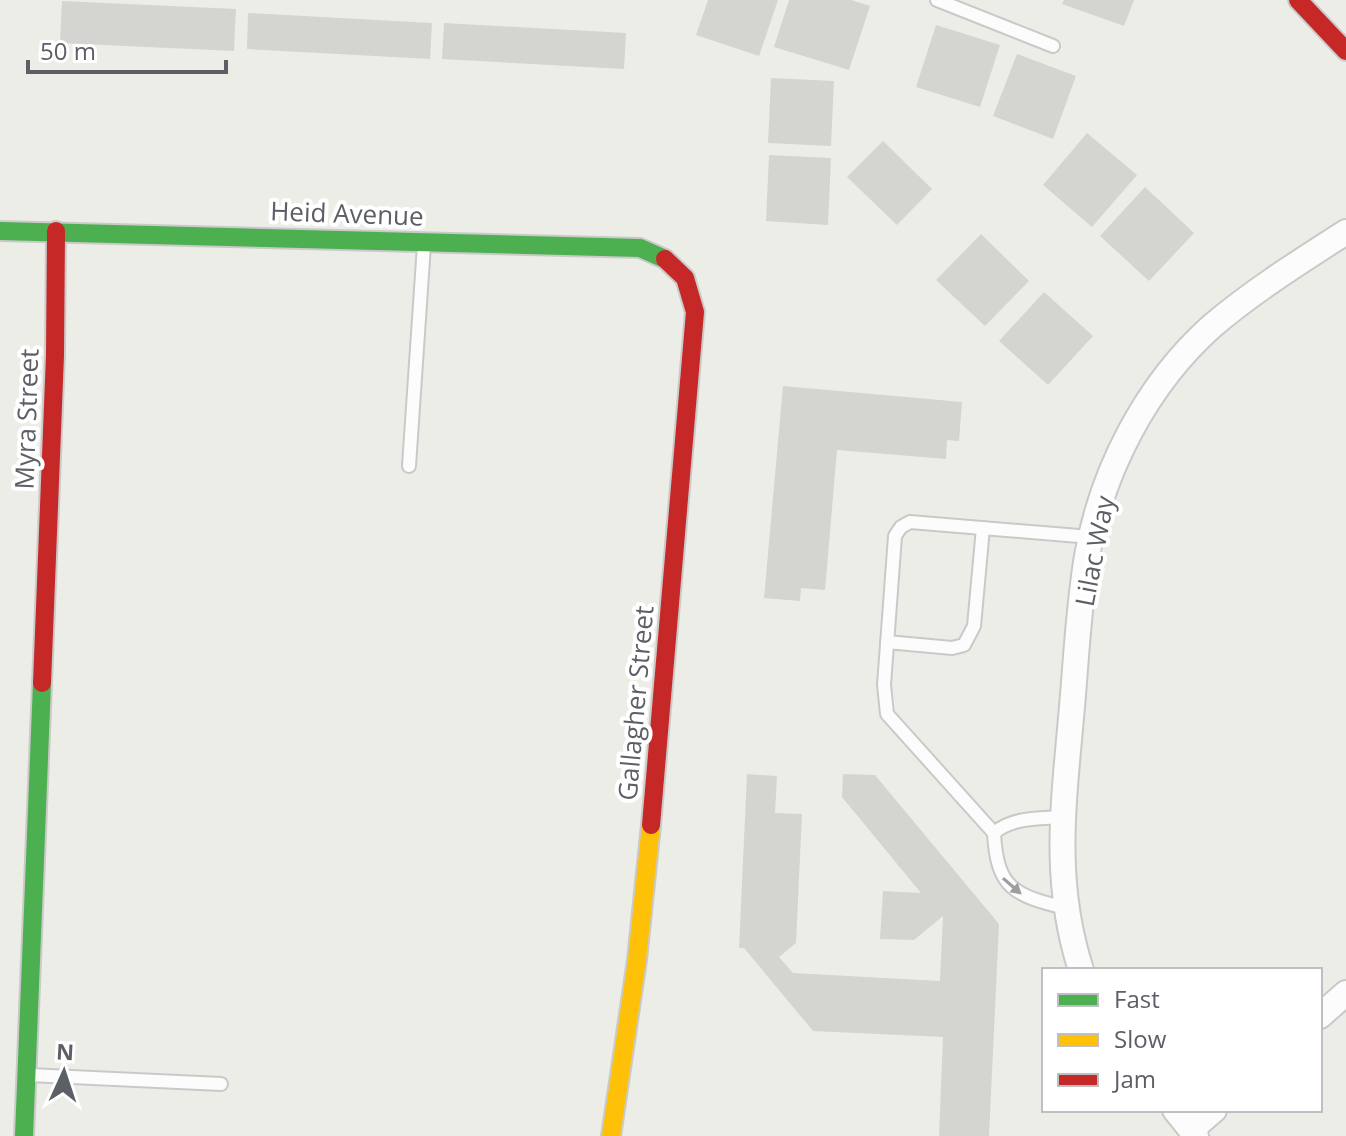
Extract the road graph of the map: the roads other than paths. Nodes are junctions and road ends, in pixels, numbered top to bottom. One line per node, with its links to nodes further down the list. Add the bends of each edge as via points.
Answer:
1 (937, 0): 3 (lane)
2 (1298, 0): 4 (street)
3 (1053, 46)
4 (1346, 51)
5 (0, 231): 6 (street, Heid Avenue)
6 (56, 231): 8 (street, Heid Avenue); 20 (street, Myra Street)
7 (1346, 232): 12 (street, Lilac Way, via 1213,326 1177,362 1118,456)
8 (424, 242): 9 (street, Heid Avenue, via 640,248 659,253); 10 (lane)
9 (684, 275): 26 (street, Gallagher Street, via 695,312 657,770)
10 (409, 466)
11 (983, 528): 12 (lane); 13 (lane, via 974,626 964,645); 13 (lane, via 910,522 901,527 895,536)
12 (1091, 537): 14 (street, Lilac Way)
13 (887, 642): 15 (lane, via 887,714)
14 (1062, 817): 15 (lane, via 1018,821); 16 (street, Lilac Way)
15 (994, 833): 16 (lane, one-way to 16, via 1002,879 1023,895)
16 (1065, 908): 17 (street, Lilac Way)
17 (1080, 968)
18 (1346, 993): 19 (street)
19 (1322, 1014)
20 (26, 1074): 21 (lane); 25 (street, Myra Street)
21 (221, 1084)
22 (1177, 1112): 24 (street)
23 (1212, 1112): 24 (street)
24 (1194, 1133)
25 (24, 1136)
26 (611, 1136)

